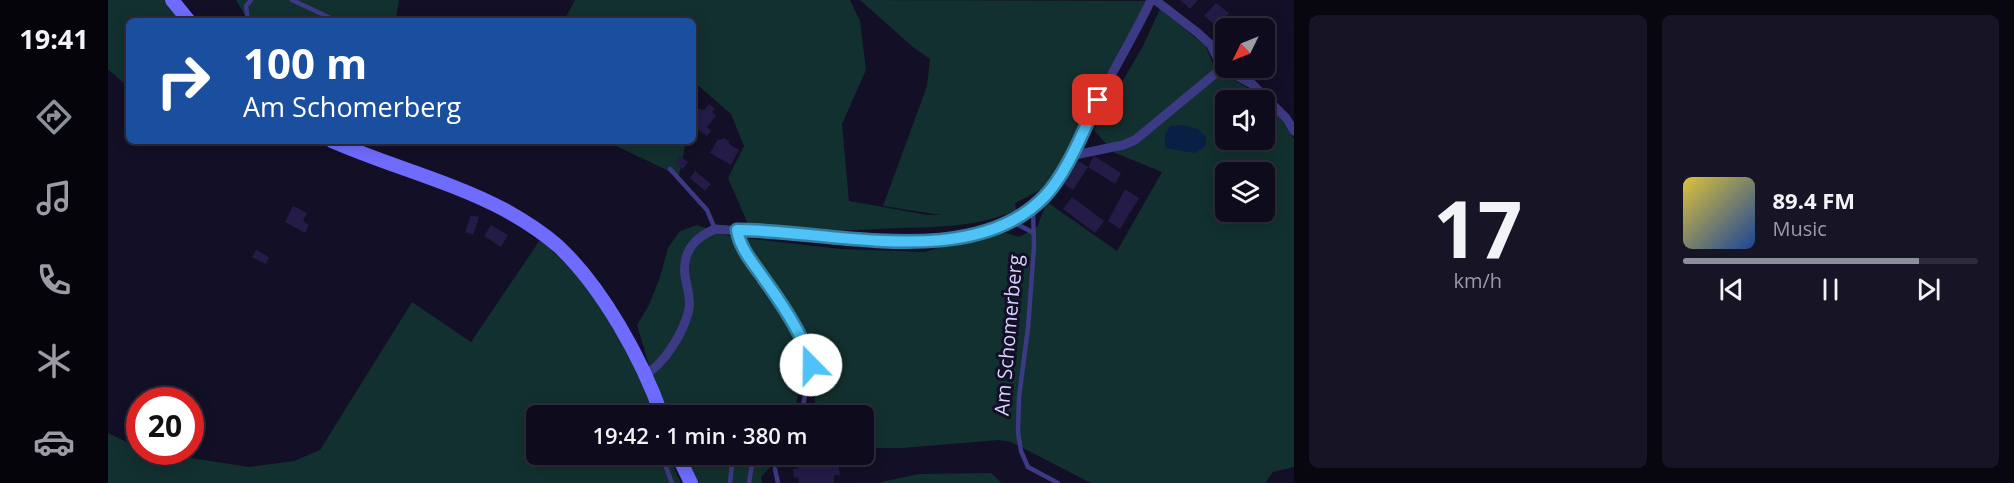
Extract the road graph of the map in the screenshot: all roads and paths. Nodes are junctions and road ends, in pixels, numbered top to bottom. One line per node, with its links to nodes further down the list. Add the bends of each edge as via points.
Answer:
1 (172, 0): 5 (main road)
2 (251, 0): 6 (lane, via 246,6)
3 (292, 0): 7 (lane)
4 (1153, 0): 8 (street, Am Schomerberg, via 1198,33); 13 (street, Am Schomerberg)
5 (187, 18)
6 (248, 18)
7 (331, 18)
8 (1215, 55)
9 (1215, 74): 13 (street, via 1135,140)
10 (1241, 78): 11 (street, via 1252,84)
11 (1294, 131)
12 (340, 144): 20 (main road, via 505,210 548,238 593,288)
13 (1070, 156): 15 (street, Am Schomerberg, via 1046,196)
14 (670, 169): 17 (lane, via 706,210)
15 (1033, 207): 16 (street, Am Schomerberg); 19 (lane, Am Schomerberg)
16 (1011, 221): 18 (street, Am Schomerberg, via 962,238 918,242); 19 (lane)
17 (715, 229): 18 (street, Am Schomerberg); 20 (street, via 700,235 686,255 690,308 677,337 654,369)
18 (737, 230): 22 (lane, via 742,246 781,302 809,354 811,365)
19 (1032, 232): 33 (lane, Am Schomerberg, via 1032,280 1018,432 1029,467)
20 (645, 375): 21 (main road)
21 (656, 405)
22 (803, 405)
23 (665, 465): 28 (lane)
24 (682, 465): 29 (main road)
25 (732, 465): 30 (lane)
26 (752, 465): 31 (lane)
27 (775, 469): 32 (lane)
28 (672, 483)
29 (691, 483)
30 (730, 483)
31 (750, 483)
32 (778, 483)
33 (1058, 483)

